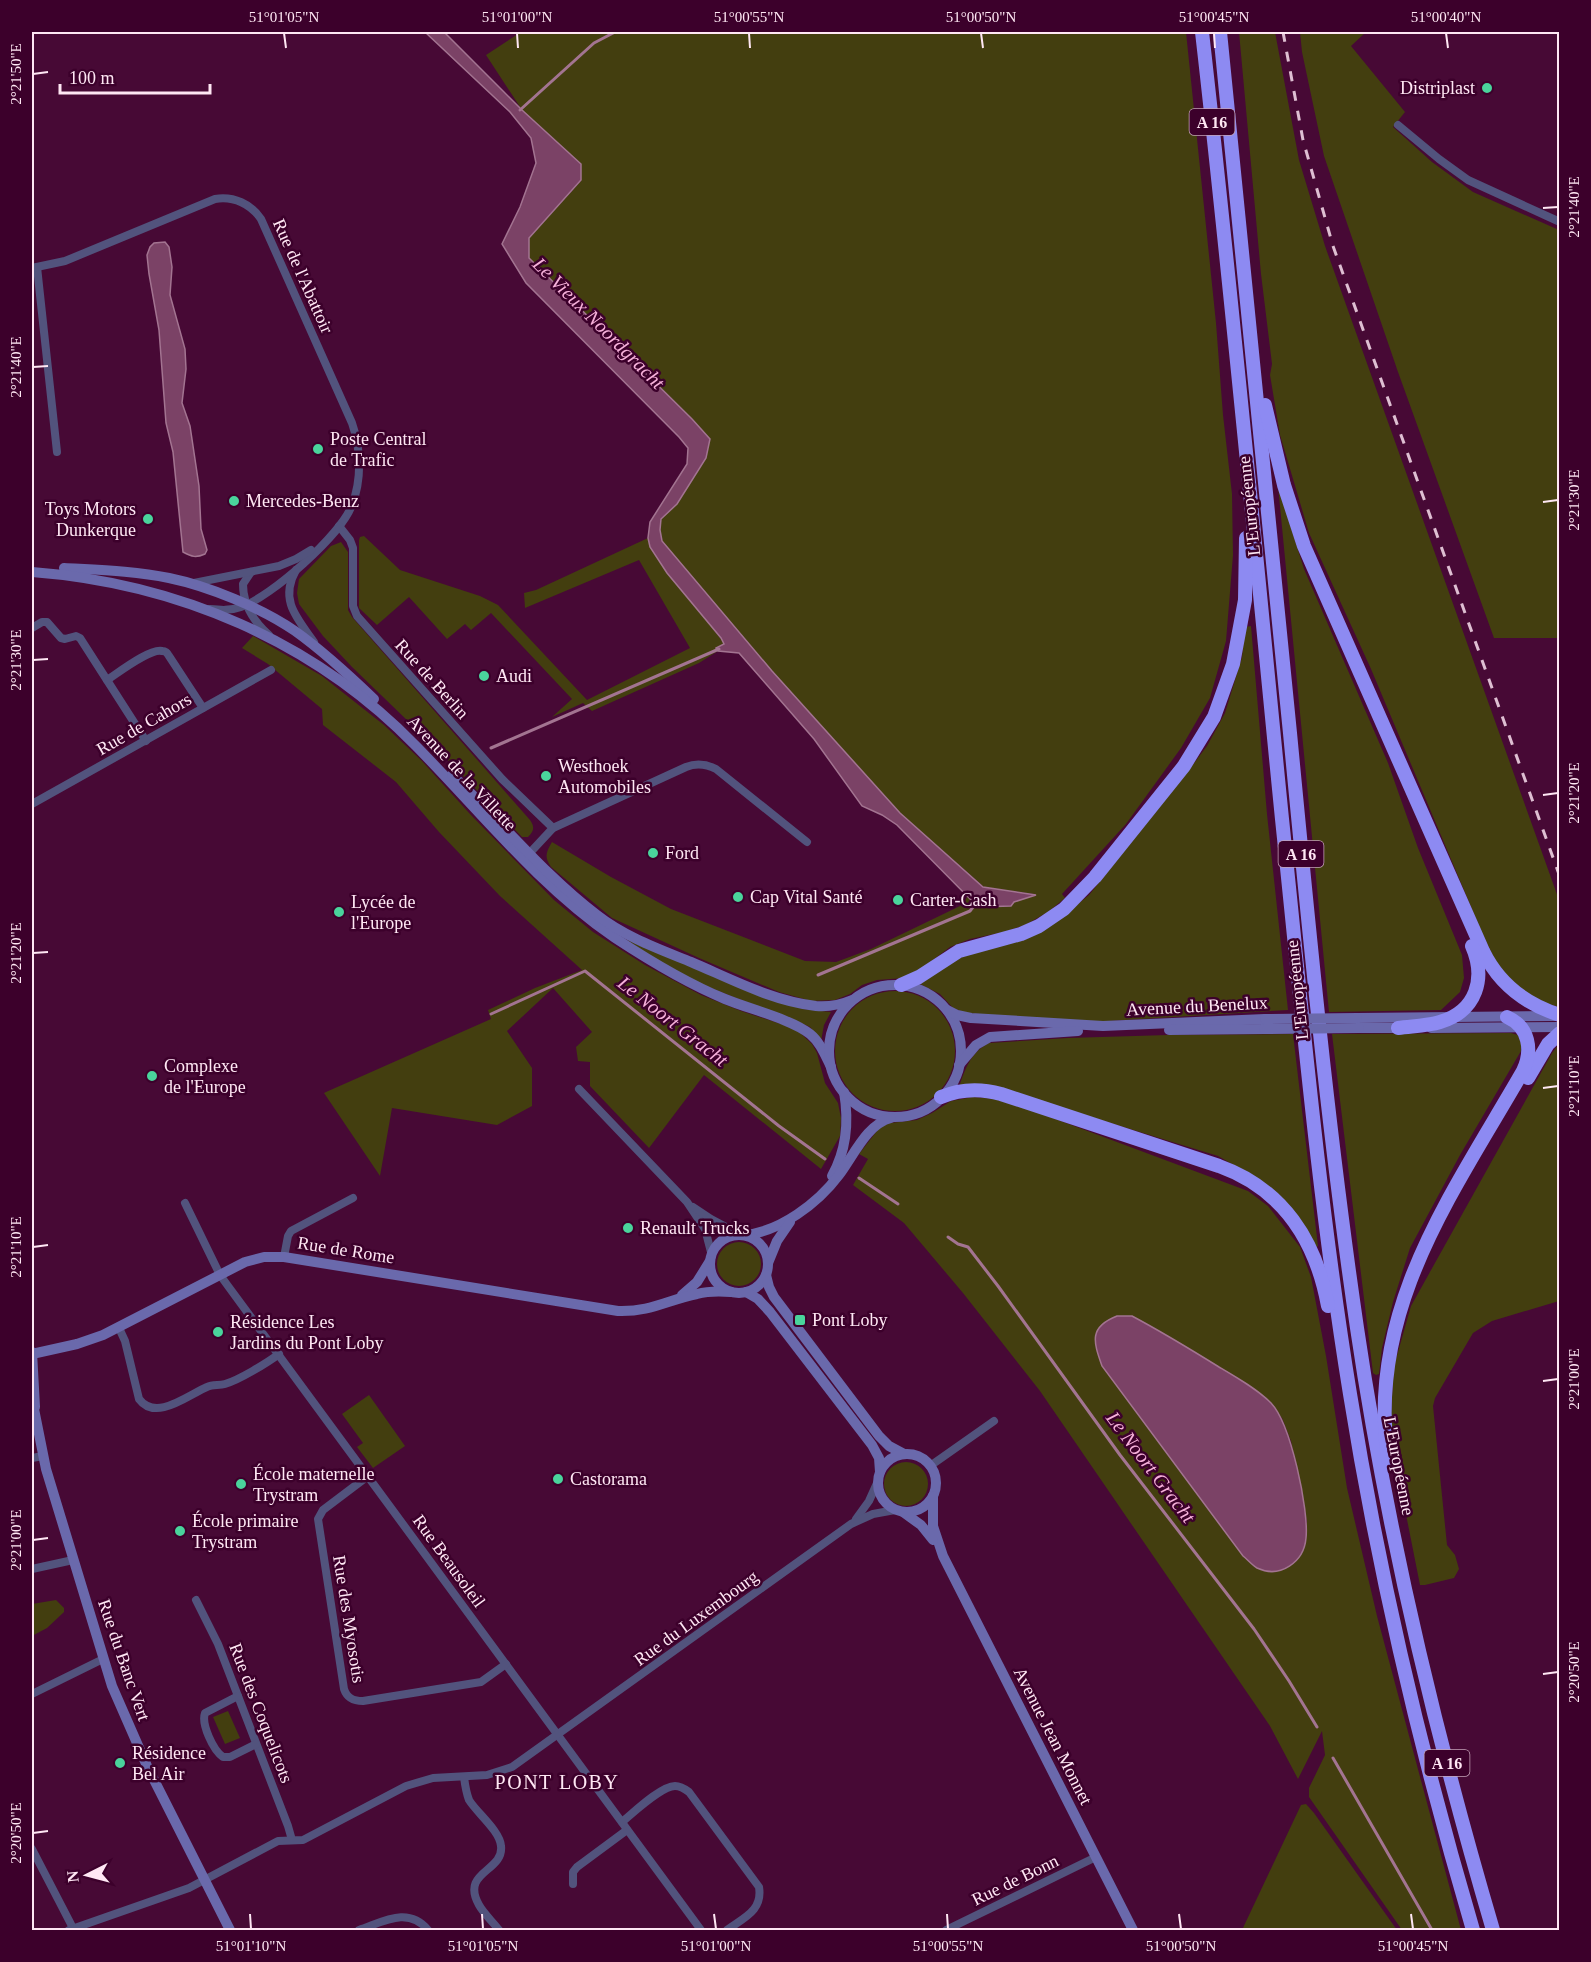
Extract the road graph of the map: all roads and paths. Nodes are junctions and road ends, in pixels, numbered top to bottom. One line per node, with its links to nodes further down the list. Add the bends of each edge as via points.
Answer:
1 (1202, 32): 5 (highway, L'Européenne / A 16)
2 (1220, 32): 3 (highway, L'Européenne / A 16)
3 (1228, 108): 24 (highway, via 1263,391 1274,448 1304,546); 80 (highway, L'Européenne / A 16, via 1330,1129 1365,1381)
4 (1398, 125): 6 (street, via 1468,180)
5 (1221, 213): 30 (highway, via 1246,572 1236,653 1217,710 1184,766 1069,905 1021,934 959,951); 74 (highway, L'Européenne / A 16, via 1313,1115 1341,1335)
6 (1560, 222)
7 (34, 267): 8 (street); 9 (street, Rue de l'Abattoir, via 72,259 220,198 255,210 355,433 359,464 356,492)
8 (57, 452)
9 (339, 526): 10 (street, Rue de l'Abattoir); 27 (street, Rue de Berlin, via 353,548 353,606 357,616 502,780)
10 (325, 541): 12 (street, Rue de l'Abattoir); 14 (street, Rue de l'Abattoir, via 291,562)
11 (32, 565): 15 (main road, Avenue de la Villette, via 153,575)
12 (299, 567): 16 (street, Rue de l'Abattoir); 20 (street, Rue de l'Abattoir, via 290,584 289,600)
13 (32, 572): 17 (main road, Avenue de la Villette, via 118,583)
14 (251, 572): 15 (street, Rue de l'Abattoir); 16 (street, via 243,584)
15 (190, 583): 16 (main road, Avenue de la Villette)
16 (247, 605): 17 (street, Rue de l'Abattoir, via 233,610); 19 (street, via 257,624); 20 (main road, Avenue de la Villette, via 288,626)
17 (207, 609): 19 (main road, Avenue de la Villette)
18 (32, 628): 22 (street, via 44,622 61,638 78,637)
19 (275, 640): 29 (main road, Avenue de la Villette, via 341,681 389,720)
20 (319, 650): 29 (main road, Avenue de la Villette, via 474,796)
21 (271, 670): 23 (street, Rue de Cahors)
22 (107, 680): 23 (street, via 149,653 164,651); 25 (street)
23 (203, 708): 25 (street, Rue de Cahors)
24 (1388, 736): 33 (highway, via 1492,969 1522,998); 34 (highway, via 1426,841 1478,964 1474,996)
25 (146, 741): 26 (street, Rue de Cahors)
26 (32, 804)
27 (553, 828): 28 (street, via 690,766 702,765 721,773); 29 (street)
28 (807, 842)
29 (526, 857): 31 (main road, Avenue de la Villette, via 593,912 640,941 782,998 820,1006); 43 (main road, Avenue de la Villette, via 554,890 614,937 713,994 808,1033 818,1042)
30 (902, 985): 31 (main road, via 873,988); 32 (main road, via 928,994)
31 (852, 1000): 43 (main road, via 832,1029)
32 (946, 1010): 37 (main road, Avenue du Benelux, via 970,1018 1087,1026); 42 (main road, via 959,1038)
33 (1560, 1015): 35 (main road, Avenue du Benelux)
34 (1451, 1017): 35 (main road, Avenue du Benelux); 36 (main road, Avenue du Benelux); 40 (highway, via 1437,1023)
35 (1507, 1017): 38 (highway)
36 (1358, 1023): 37 (main road, Avenue du Benelux, bridge); 40 (main road, Avenue du Benelux)
37 (1265, 1024): 42 (main road, Avenue du Benelux, via 995,1036 980,1041)
38 (1521, 1027): 39 (main road, Avenue du Benelux); 40 (main road, Avenue du Benelux); 61 (highway, via 1529,1045 1525,1066 1428,1237)
39 (1560, 1027)
40 (1398, 1028)
41 (1560, 1033): 61 (highway, via 1541,1054)
42 (958, 1065): 46 (main road)
43 (831, 1067): 45 (main road)
44 (579, 1089): 50 (street)
45 (844, 1092): 47 (main road, via 865,1110); 48 (main road, via 843,1149)
46 (941, 1097): 47 (main road, via 924,1109); 74 (highway, via 973,1090 1000,1094 1227,1169 1257,1185 1276,1201 1305,1237 1320,1269)
47 (895, 1116): 48 (main road, via 875,1126 836,1180)
48 (821, 1193): 52 (main road)
49 (352, 1198): 54 (street, via 291,1231)
50 (687, 1202): 53 (street); 55 (street, via 705,1229)
51 (185, 1203): 57 (street, Rue Beausoleil)
52 (795, 1216): 53 (main road, via 769,1231); 56 (main road, via 777,1241)
53 (743, 1235): 55 (main road, via 722,1241); 56 (main road, via 762,1245)
54 (284, 1257): 57 (main road, Rue de Rome, via 257,1258); 60 (main road, Rue de Rome, via 618,1311 644,1310)
55 (711, 1258): 58 (main road, via 715,1279); 60 (main road, Rue de Rome, via 697,1282)
56 (767, 1269): 59 (main road, via 757,1287); 68 (main road, via 774,1297 879,1436)
57 (220, 1275): 62 (main road, Rue de Rome); 64 (street, Rue Beausoleil)
58 (731, 1292): 59 (main road); 60 (main road, Rue de Rome, via 698,1293)
59 (746, 1292): 72 (main road, via 767,1308 865,1436 878,1455)
60 (672, 1301)
61 (1400, 1308): 80 (highway, via 1388,1363 1384,1421)
62 (119, 1328): 63 (main road, Rue de Rome, via 86,1342); 64 (street, via 139,1399 151,1408 169,1406 209,1385 229,1383)
63 (32, 1353): 66 (main road, Rue du Banc Vert)
64 (279, 1354): 71 (street, Rue Beausoleil)
65 (32, 1399): 66 (main road, Rue du Banc Vert)
66 (36, 1420): 69 (main road, Rue du Banc Vert)
67 (994, 1421): 70 (street)
68 (904, 1454): 70 (main road, via 918,1456); 72 (main road, via 890,1460)
69 (37, 1457): 78 (main road, Rue du Banc Vert)
70 (930, 1466): 73 (main road, via 936,1480)
71 (368, 1476): 83 (street, Rue Beausoleil); 83 (street, Rue des Myosotis, via 323,1510 318,1519 346,1695 363,1701 479,1683)
72 (879, 1476): 75 (main road, via 882,1498); 76 (street, Rue du Luxembourg, via 865,1508)
73 (933, 1496): 75 (main road, via 914,1512); 77 (main road, Avenue Jean Monnet, via 934,1530)
74 (1370, 1508): 105 (highway, L'Européenne / A 16, via 1418,1725)
75 (899, 1511): 76 (street, Rue du Luxembourg, via 873,1514); 77 (main road, Avenue Jean Monnet, via 927,1531)
76 (850, 1524): 86 (street, Rue du Luxembourg)
77 (943, 1556): 93 (main road, Avenue Jean Monnet)
78 (73, 1560): 79 (street); 82 (main road, Rue du Banc Vert)
79 (32, 1569)
80 (1407, 1594): 106 (highway, L'Européenne / A 16)
81 (196, 1600): 85 (street, Rue des Coquelicots)
82 (103, 1659): 84 (street); 94 (main road, Rue du Banc Vert, via 142,1756)
83 (506, 1664): 86 (street, Rue Beausoleil)
84 (32, 1694)
85 (238, 1696): 87 (street, Rue des Coquelicots); 87 (street, via 205,1713 206,1726 216,1750 224,1757)
86 (558, 1735): 88 (street, Rue du Luxembourg, via 506,1770); 89 (street, Rue Beausoleil)
87 (256, 1744): 91 (street, Rue des Coquelicots)
88 (464, 1777): 91 (street, Rue du Luxembourg, via 406,1786 303,1840); 100 (street, via 466,1793 500,1842 498,1859 478,1877 474,1888 480,1906)
89 (622, 1822): 90 (street, Rue Beausoleil); 102 (street, via 666,1789 676,1786 689,1792 759,1887 756,1907)
90 (627, 1830): 95 (street, via 577,1867); 101 (street, Rue Beausoleil)
91 (292, 1840): 94 (street, Rue du Luxembourg, via 278,1841)
92 (32, 1849): 96 (street)
93 (1096, 1857): 103 (street, Rue de Bonn); 104 (main road, Avenue Jean Monnet)
94 (206, 1880): 96 (street, Rue du Luxembourg); 97 (main road, Rue du Banc Vert)
95 (573, 1884)
96 (72, 1930)
97 (230, 1930)
98 (358, 1930): 99 (street, via 407,1917 420,1921)
99 (428, 1930)
100 (499, 1930)
101 (701, 1930)
102 (727, 1930)
103 (946, 1930)
104 (1133, 1930)
105 (1473, 1930)
106 (1493, 1930)

